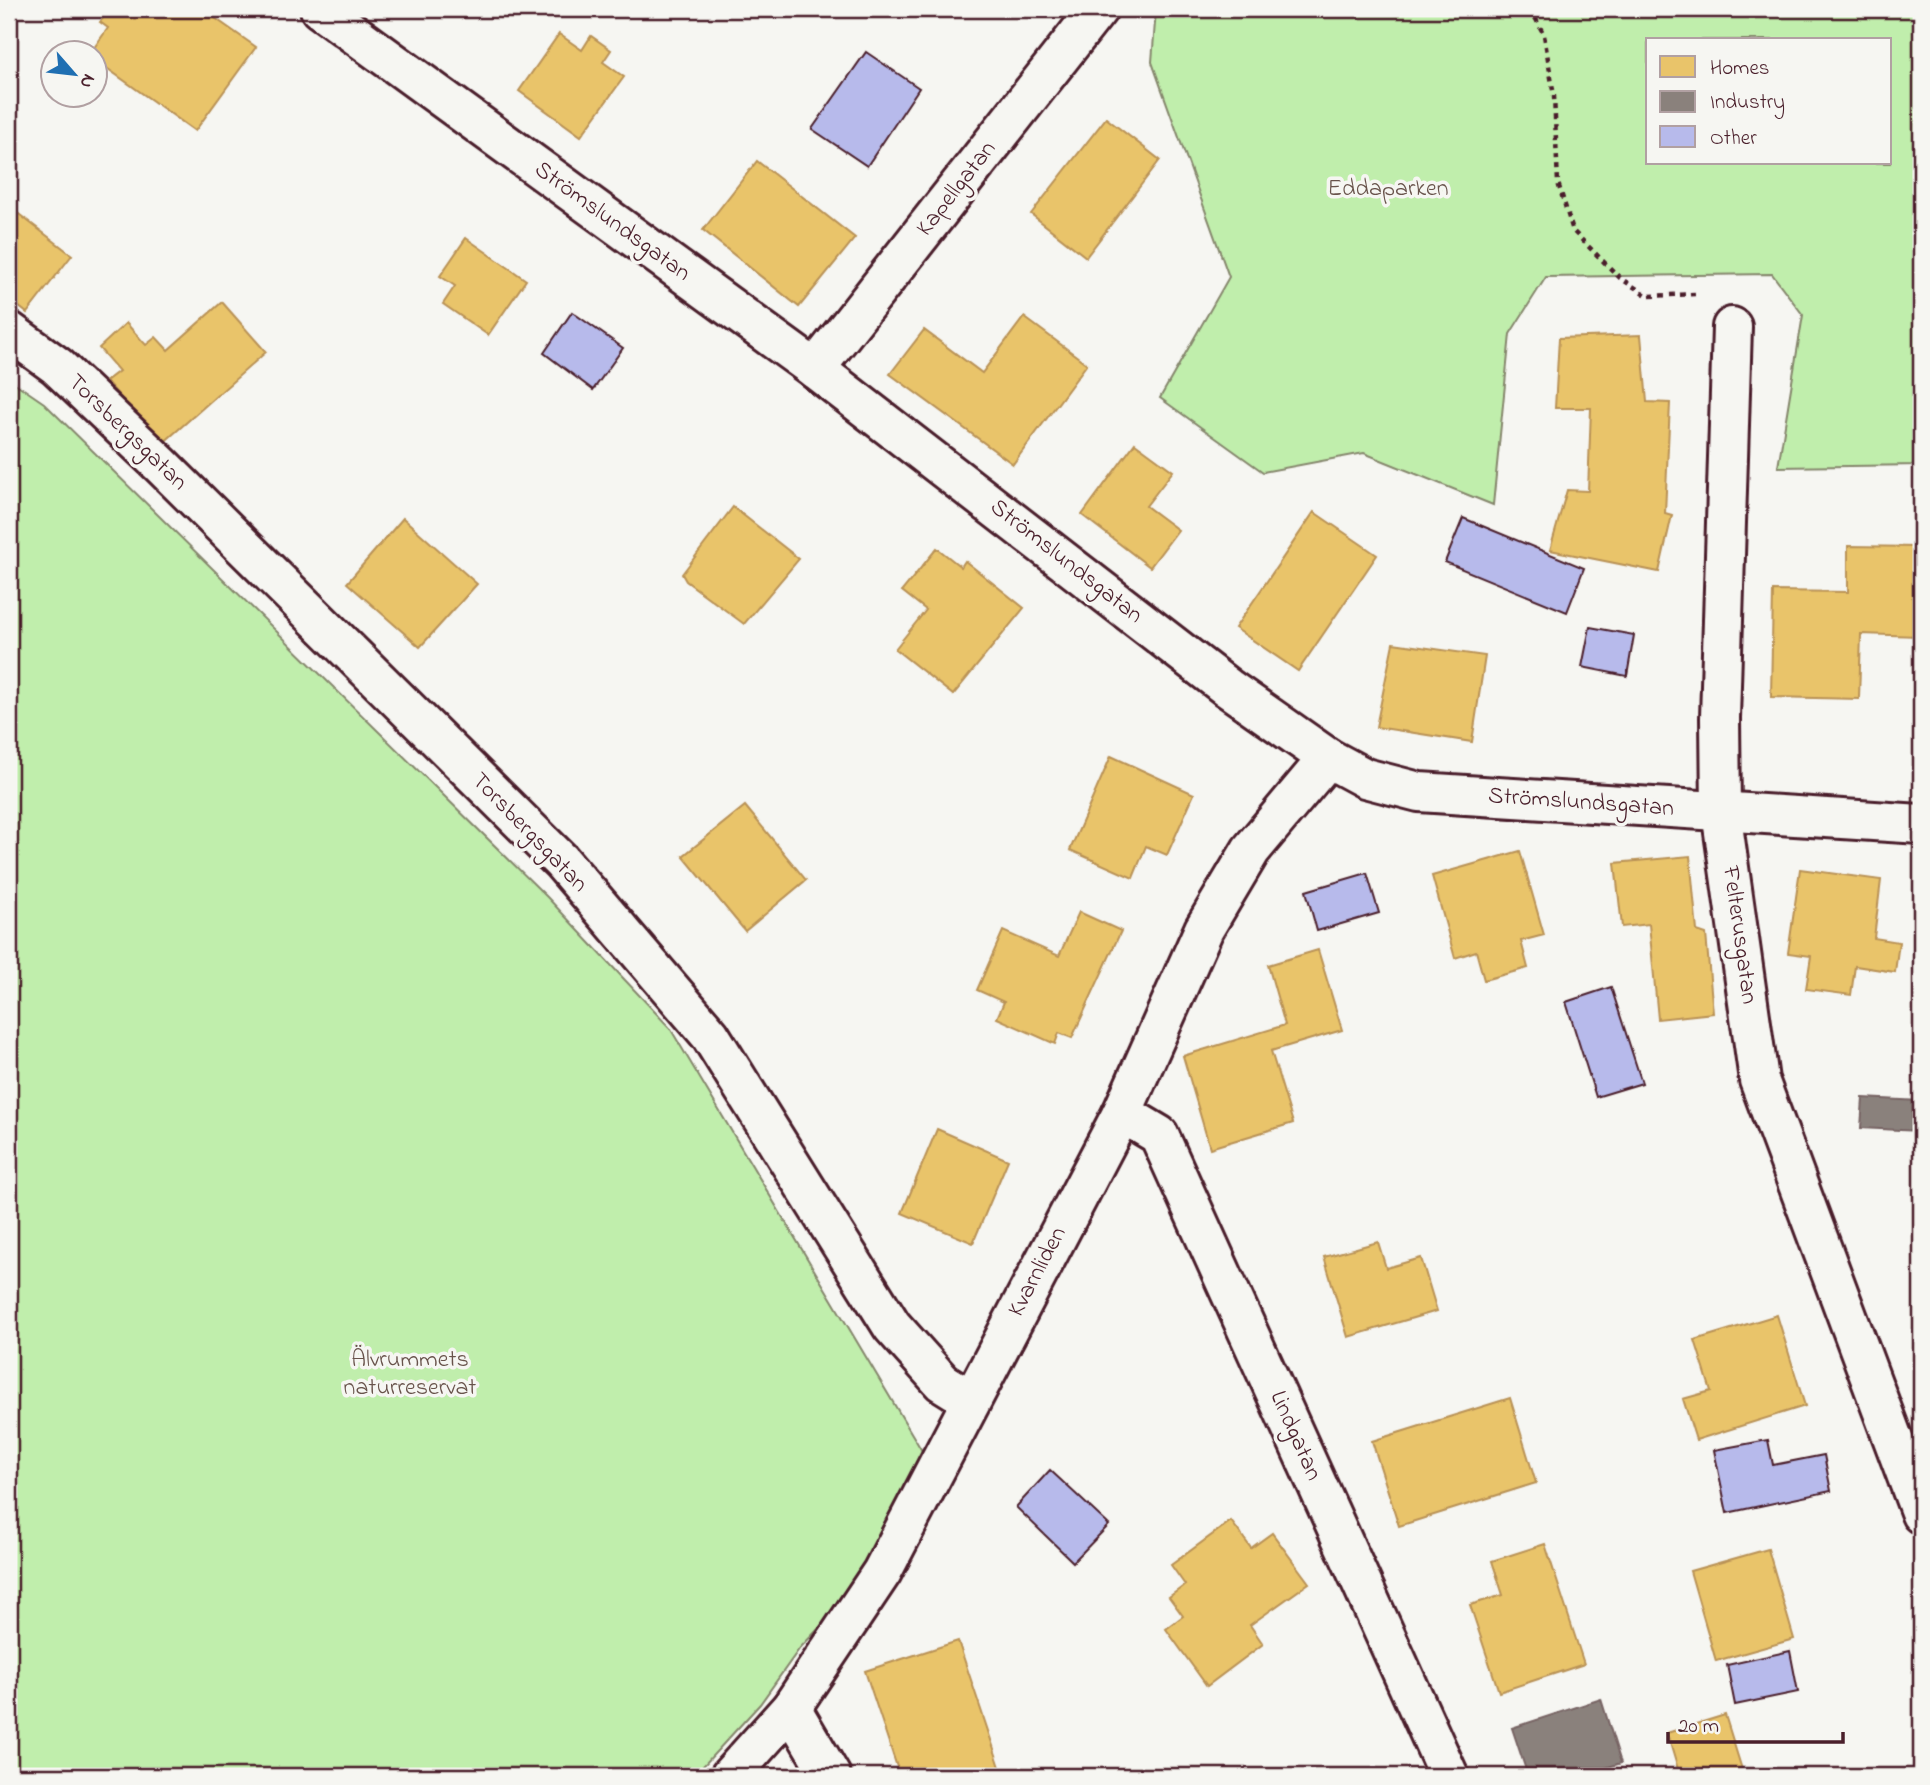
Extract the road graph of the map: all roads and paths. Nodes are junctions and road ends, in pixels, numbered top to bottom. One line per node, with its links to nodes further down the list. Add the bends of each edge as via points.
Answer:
1 (320, 9): 6 (street, Strömslundsgatan)
2 (1098, 9): 6 (street, Kapellgatan)
3 (1531, 9): 4 (path, via 1544,35 1554,96 1558,183 1573,231 1620,278 1648,296 1718,293)
4 (1732, 327): 8 (street, Felterusgatan)
5 (9, 331): 11 (street, Torsbergsgatan, via 57,366 152,456 561,861 710,1035 892,1326 942,1382)
6 (815, 369): 7 (street, Strömslundsgatan, via 1228,688)
7 (1328, 758): 8 (street, Strömslundsgatan, via 1364,778 1419,792); 10 (street, Kvarnliden, via 1251,850 1204,929)
8 (1721, 811): 9 (street, Strömslundsgatan); 12 (street, Felterusgatan, via 1759,1080)
9 (1921, 824)
10 (1122, 1112): 11 (street, Kvarnliden); 16 (street, Lindgatan, via 1160,1135)
11 (971, 1400): 13 (street, Kvarnliden, via 882,1572)
12 (1921, 1514)
13 (790, 1708): 14 (street, Kvarnliden); 15 (street)
14 (730, 1776)
15 (831, 1776)
16 (1449, 1776)

